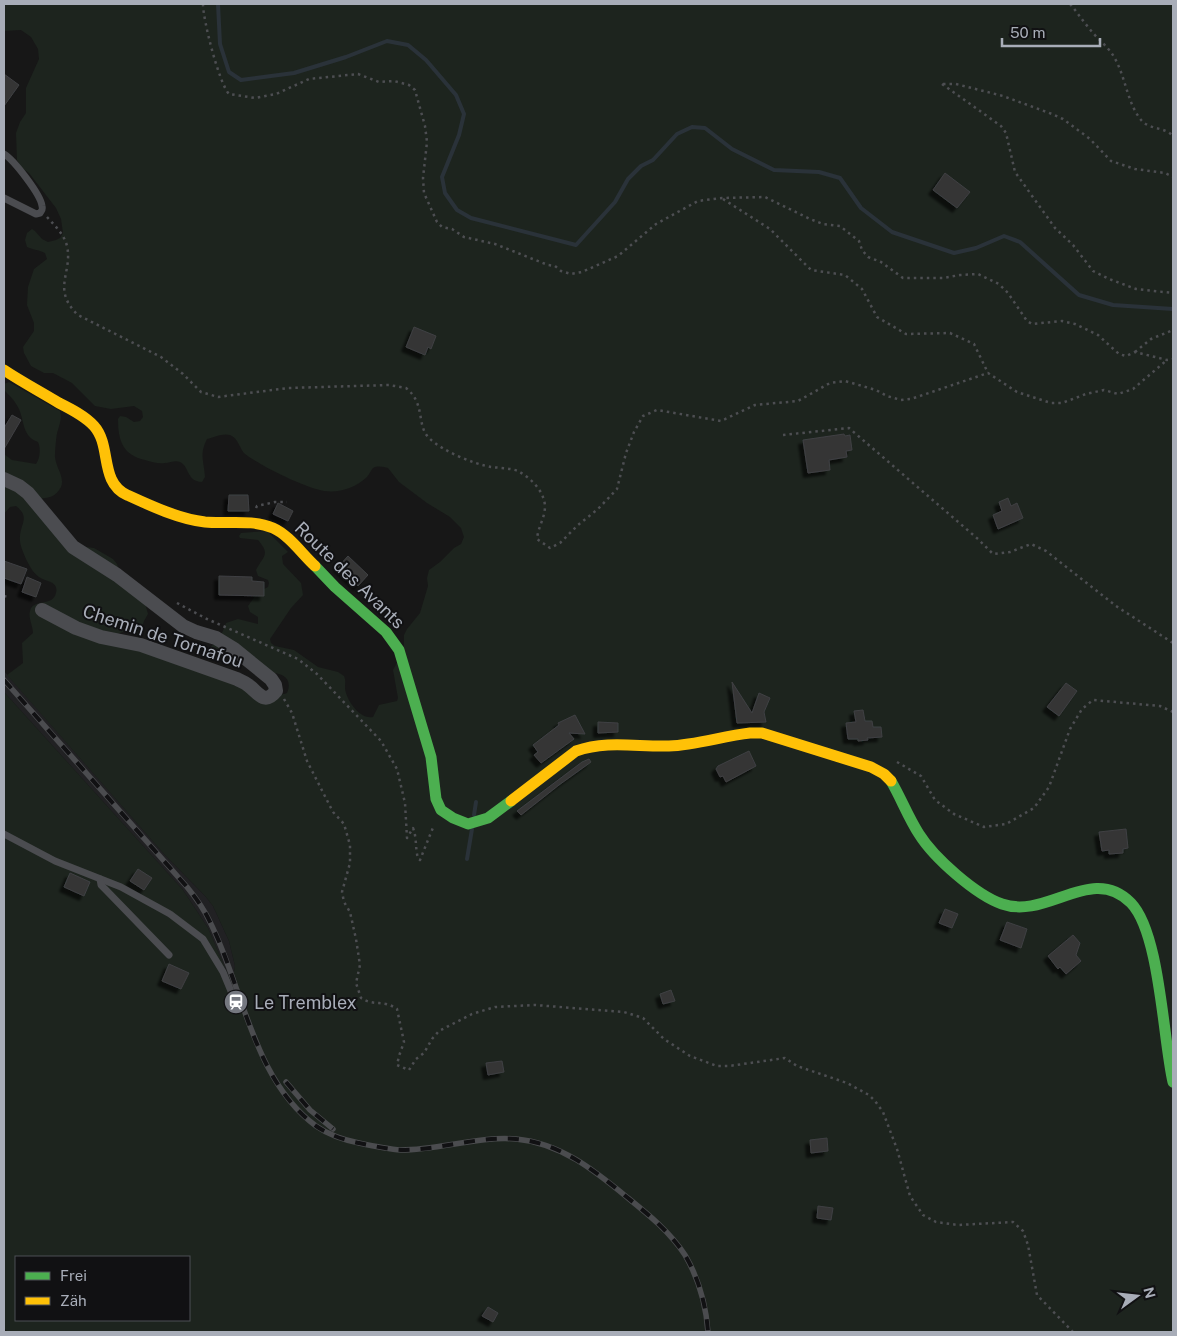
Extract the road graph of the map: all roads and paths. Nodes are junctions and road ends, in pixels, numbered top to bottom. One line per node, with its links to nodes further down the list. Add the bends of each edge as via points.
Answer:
1 (203, 4): 7 (path, via 204,22 229,94 256,98 276,94 309,79 358,74 379,82 409,85 415,90 427,142 424,193 437,222 464,238 495,244 571,274 618,256 656,224 698,201)
2 (1070, 4): 3 (path, via 1114,56 1132,104 1142,120)
3 (1173, 136)
4 (4, 154): 8 (lane, via 16,164 32,187)
5 (1173, 177): 9 (path, via 1111,161 1090,139 1052,114 1004,96 956,84 942,84 1001,126 1006,133 1015,172 1055,228 1073,244 1093,271 1136,289)
6 (4, 198): 8 (lane, via 36,214)
7 (722, 198): 11 (path, via 765,197 795,214 840,226 859,241 868,257 882,262 902,278 978,274 999,284 1032,324 1062,321 1075,324 1098,335 1119,354 1126,356); 15 (path, via 770,230 811,270 845,275 862,289 877,317 906,334 950,333 974,344)
8 (42, 211): 15 (path, via 62,233 66,244 69,255 64,282 68,305 78,315 161,357 202,392 218,397 288,388 389,384 406,388 419,405 423,427 429,438 462,458 517,471 540,490 545,505 536,539 550,548 560,543 617,489 634,432 643,416 657,410 721,421 755,405 798,401 830,382 845,381 901,400)
9 (1173, 293)
10 (1173, 330): 11 (path, via 1151,339)
11 (1135, 352): 13 (path)
12 (1173, 359): 13 (path)
13 (1167, 360): 15 (path, via 1133,389 1118,394 1104,390 1062,403 1051,403 1017,392)
14 (4, 370): 26 (street, Route des Avants, via 88,420 101,437 108,473 117,488 185,518 275,528 334,587 386,632 399,650 406,669 431,757 436,799)
15 (988, 373)
16 (783, 435): 22 (path, via 849,428 993,554 1031,544 1046,551 1116,606)
17 (4, 479): 23 (street, Chemin de Tornafou, via 28,493 73,547 183,626 216,638 234,649 271,679)
18 (4, 596): 19 (path)
19 (8, 597)
20 (174, 602): 26 (path, via 298,659 318,674 381,741 397,769 405,803 407,838 413,828 420,860)
21 (42, 610): 23 (street, Chemin de Tornafou, via 101,637 141,645 237,679 248,684 260,696 267,698)
22 (1173, 643)
23 (276, 691): 32 (path, via 292,713 307,761 333,812 344,824 350,845 350,863 342,892 350,912 360,965 356,983 360,998 368,1003 385,1003 397,1009 404,1042 397,1066 409,1070 439,1031 472,1014 495,1007 535,1005 624,1012 643,1018 664,1039 690,1056 717,1066 785,1058 797,1066 847,1083 875,1101 883,1112 897,1149 910,1196 923,1215 936,1222 958,1224 1013,1222 1023,1230 1037,1295)
24 (1173, 712): 25 (path, via 1160,706 1093,700 1082,709 1070,729 1049,787 1034,808 1006,824 984,826 954,814 935,800 921,776)
25 (892, 759)
26 (441, 810): 31 (street, via 468,824 488,818 576,751 592,746 670,746 762,733 871,767 890,779 928,847 992,901 1004,906 1029,908 1089,888 1105,888 1120,893 1129,901 1150,940)
27 (4, 834): 28 (lane, via 55,861)
28 (100, 879): 29 (lane, via 101,885); 30 (lane, via 170,914 203,938)
29 (169, 955)
30 (233, 996)
31 (1173, 1082)
32 (1073, 1332)

